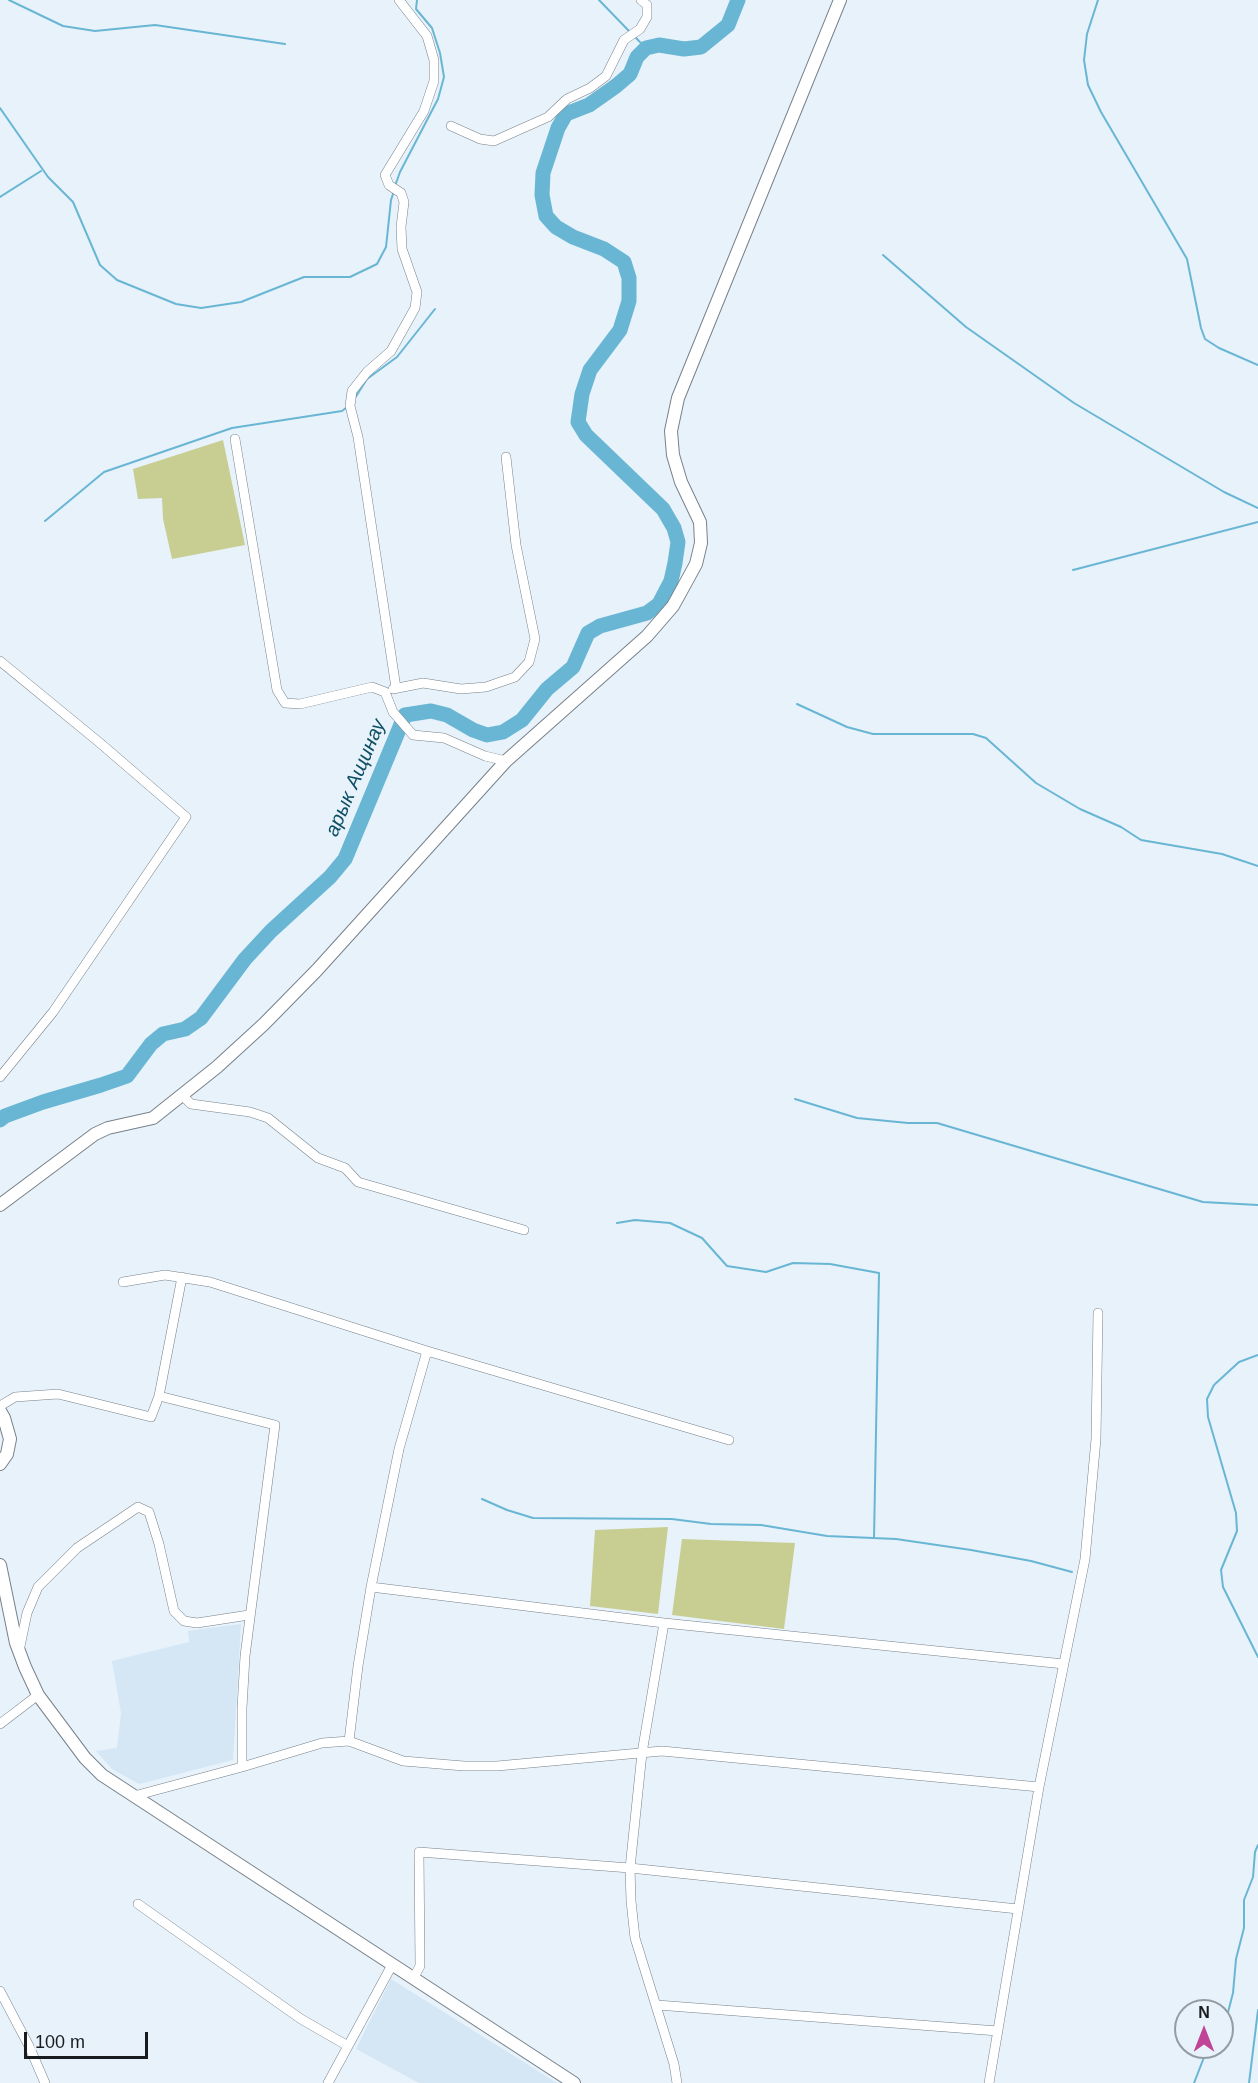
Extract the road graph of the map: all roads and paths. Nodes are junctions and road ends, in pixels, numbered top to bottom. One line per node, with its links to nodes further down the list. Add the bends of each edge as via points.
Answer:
1 (399, 0): 8 (street, via 427,36 434,60 434,81 424,111 386,175 389,185 401,193 404,202 402,249 417,292 415,308 391,351 352,391 350,406 358,436)
2 (641, 0): 4 (street, via 647,4 647,17 640,29 624,40 606,76 567,99 548,117 494,141)
3 (840, 0): 10 (main road, via 678,398 671,431 673,455 700,522 696,564 673,606 647,636)
4 (450, 126)
5 (235, 439): 9 (street, via 277,690 285,703 300,704 372,687)
6 (506, 457): 8 (street, via 516,545 535,639 529,662 515,677 486,687 461,689 423,683)
7 (0, 661): 11 (street, via 186,817 53,1012)
8 (396, 688): 9 (street)
9 (385, 692): 10 (street, via 393,712 413,735 444,738 485,756)
10 (506, 760): 12 (main road, via 317,970 264,1024)
11 (0, 1077)
12 (182, 1095): 13 (main road, via 153,1118 95,1134); 14 (street, via 191,1104 268,1118 318,1158 345,1168 358,1182)
13 (0, 1205)
14 (524, 1230)
15 (182, 1277): 16 (street, via 165,1275); 18 (street, via 210,1282); 19 (street)
16 (123, 1282)
17 (1098, 1313): 29 (street, via 1096,1438 1088,1527)
18 (427, 1351): 22 (street); 25 (street, via 399,1449)
19 (159, 1396): 20 (street, via 151,1417 58,1394 15,1397); 26 (street, via 275,1425)
20 (0, 1406)
21 (0, 1411): 23 (main road, via 10,1439)
22 (729, 1440)
23 (0, 1464)
24 (0, 1565): 28 (main road)
25 (370, 1587): 27 (street); 32 (street)
26 (249, 1616): 28 (street, via 184,1621 174,1611 149,1512 138,1507 76,1548 38,1587 27,1612); 34 (street)
27 (664, 1623): 29 (street); 33 (street)
28 (19, 1652): 30 (main road)
29 (1064, 1664): 35 (street)
30 (38, 1695): 31 (street); 36 (main road, via 85,1758 102,1775)
31 (0, 1724)
32 (349, 1741): 33 (street, via 402,1761 464,1766); 34 (street, via 322,1743)
33 (642, 1753): 35 (street, via 662,1751); 37 (street)
34 (242, 1767): 36 (street)
35 (1039, 1787): 39 (street)
36 (134, 1796): 40 (main road)
37 (630, 1868): 39 (street); 41 (street, via 419,1852 420,1966); 43 (street, via 635,1938)
38 (138, 1904): 45 (street, via 301,2019)
39 (1018, 1910): 44 (street)
40 (392, 1965): 41 (main road); 45 (street)
41 (413, 1978): 48 (main road)
42 (0, 1991): 46 (street)
43 (657, 2005): 44 (street); 49 (street)
44 (998, 2031): 50 (street)
45 (348, 2046): 47 (street)
46 (45, 2083)
47 (328, 2083)
48 (574, 2083)
49 (677, 2083)
50 (989, 2083)

